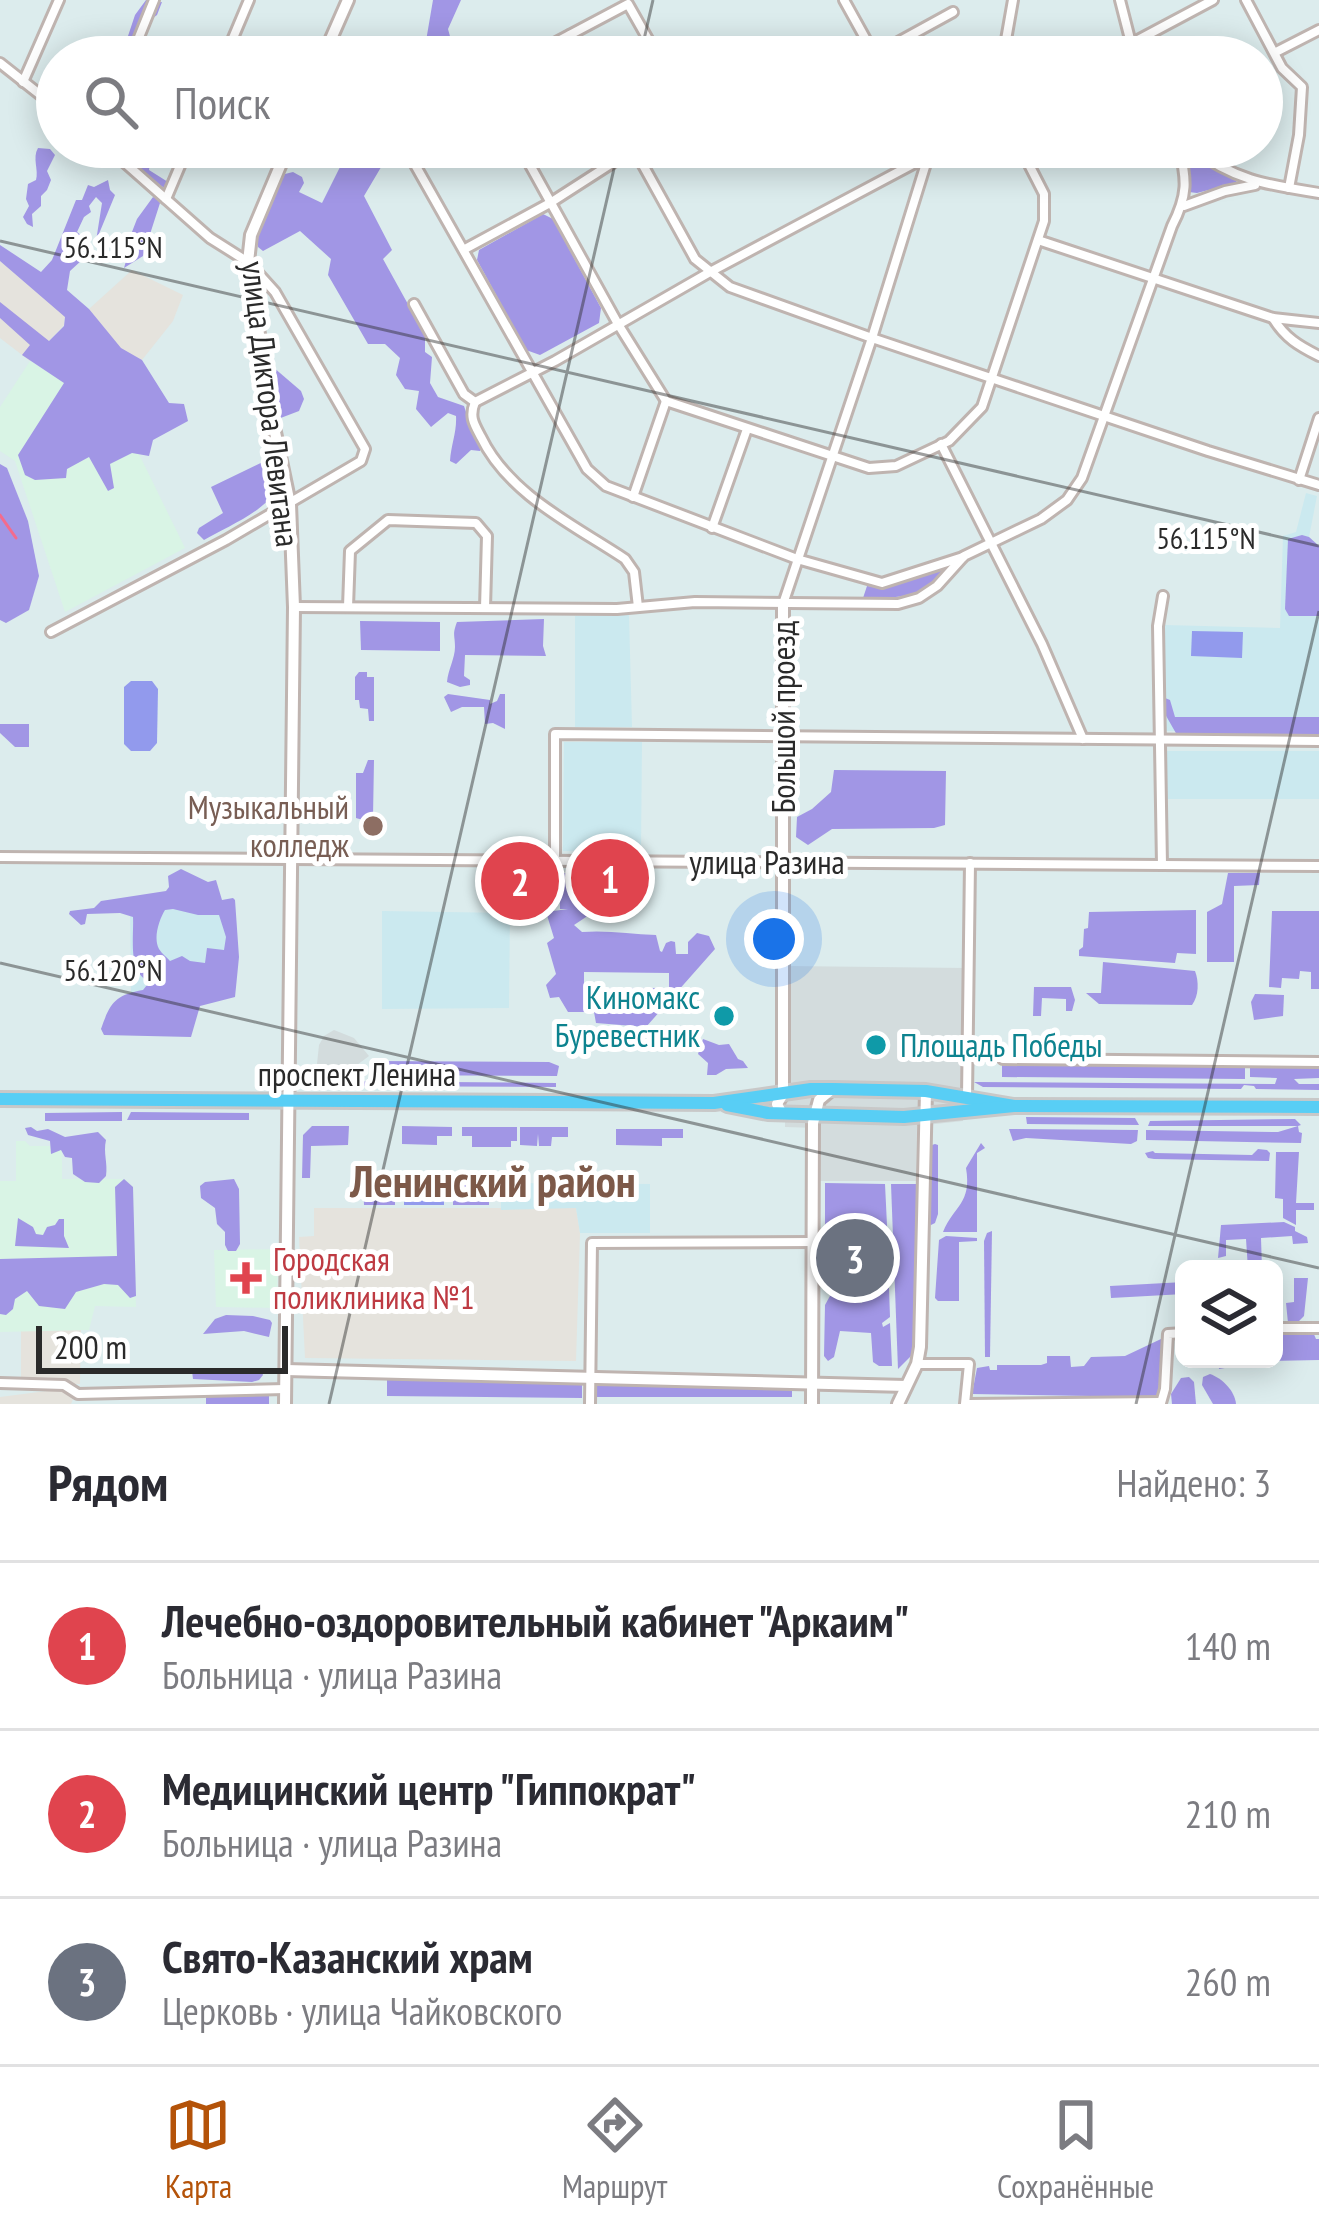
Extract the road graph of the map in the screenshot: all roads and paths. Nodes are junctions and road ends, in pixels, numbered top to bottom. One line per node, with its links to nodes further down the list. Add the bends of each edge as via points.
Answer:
1 (59, 0): 13 (street)
2 (154, 0): 14 (street)
3 (250, 0): 15 (street)
4 (347, 0): 16 (street)
5 (844, 0): 19 (street)
6 (1013, 0): 21 (street)
7 (1120, 0): 22 (street)
8 (1213, 0): 23 (street)
9 (1246, 0): 24 (street)
10 (953, 12): 20 (street)
11 (1319, 30): 25 (street)
12 (570, 34): 17 (street); 18 (street, via 628,4)
13 (43, 36)
14 (139, 36)
15 (235, 36)
16 (332, 36)
17 (566, 36)
18 (646, 36)
19 (863, 36)
20 (910, 36)
21 (1007, 36)
22 (1129, 36)
23 (1146, 36)
24 (1267, 36)
25 (1283, 48)
26 (36, 52): 29 (street)
27 (0, 63): 29 (street)
28 (1283, 69): 44 (street, via 1302,87)
29 (23, 82): 30 (street)
30 (36, 92)
31 (131, 168): 46 (street)
32 (179, 168): 46 (street)
33 (279, 168): 51 (street, улица Диктора Левитана)
34 (417, 168): 50 (street)
35 (531, 168): 47 (street)
36 (602, 168): 47 (street)
37 (644, 168): 52 (street)
38 (909, 168): 52 (street)
39 (925, 168): 58 (street, Большой проезд)
40 (1031, 168): 49 (street, via 1044,194)
41 (1184, 168): 48 (street)
42 (1219, 168): 43 (street)
43 (1262, 184): 44 (street); 48 (street)
44 (1289, 188): 45 (street)
45 (1319, 193)
46 (166, 199): 51 (street)
47 (550, 202): 50 (street); 57 (street)
48 (1182, 206): 53 (street)
49 (1038, 240): 53 (street); 61 (street)
50 (465, 249): 60 (street)
51 (248, 262): 72 (street, улица Диктора Левитана); 72 (street, via 275,292 365,449 361,461)
52 (710, 272): 57 (street); 58 (street, via 748,295)
53 (1154, 278): 55 (street); 64 (street)
54 (415, 304): 63 (street)
55 (1274, 318): 56 (street); 59 (street)
56 (1319, 323)
57 (618, 324): 60 (street); 62 (street)
58 (872, 338): 61 (street); 68 (street, Большой проезд)
59 (1319, 356)
60 (532, 373): 63 (street); 71 (street, via 587,469)
61 (993, 378): 64 (street); 67 (street, via 982,407)
62 (666, 401): 66 (street); 71 (street)
63 (475, 402): 81 (street, via 472,419 504,474 625,559)
64 (1104, 414): 69 (street); 74 (street, via 1067,500)
65 (1319, 418): 69 (street)
66 (747, 428): 68 (street); 73 (street)
67 (941, 444): 68 (street, via 896,466); 74 (street)
68 (832, 458): 76 (street, Большой проезд)
69 (1299, 480): 70 (street)
70 (1319, 485)
71 (633, 497): 73 (street)
72 (290, 505): 79 (street, улица Диктора Левитана); 83 (street)
73 (712, 528): 76 (street)
74 (991, 544): 75 (street); 85 (street)
75 (964, 556): 76 (street, via 882,584); 78 (street, via 937,586 898,604)
76 (797, 559): 78 (street, Большой проезд)
77 (1162, 596): 86 (street)
78 (784, 604): 81 (street); 84 (street, Большой проезд)
79 (294, 607): 80 (street); 89 (street, улица Диктора Левитана)
80 (348, 607): 82 (street); 82 (street, via 350,551 388,520 476,523 487,536)
81 (638, 607): 82 (street)
82 (485, 608)
83 (51, 632)
84 (783, 735): 85 (street); 90 (street, via 555,734); 91 (street, Большой проезд)
85 (1083, 739): 86 (street)
86 (1161, 740): 87 (street); 93 (street)
87 (1319, 741)
88 (0, 857): 89 (street, улица Разина)
89 (291, 860): 90 (street, улица Разина); 102 (street, улица Диктора Левитана)
90 (555, 861): 91 (street, улица Разина)
91 (783, 861): 92 (street, улица Разина); 99 (street, Большой проезд)
92 (970, 863): 93 (street, улица Разина); 100 (street)
93 (1162, 865): 94 (street, улица Разина)
94 (1319, 866)
95 (1004, 1059): 96 (street)
96 (1319, 1062)
97 (833, 1089): 98 (main road, проспект Ленина); 99 (main road, проспект Ленина); 107 (street)
98 (926, 1090): 100 (main road, проспект Ленина); 108 (street)
99 (782, 1094): 103 (main road, проспект Ленина); 106 (street, Большой проезд)
100 (968, 1097): 104 (main road, проспект Ленина)
101 (0, 1099): 102 (main road, проспект Ленина)
102 (288, 1101): 103 (main road, проспект Ленина); 114 (street, улица Диктора Левитана)
103 (714, 1103): 106 (main road, проспект Ленина)
104 (1014, 1106): 105 (main road, проспект Ленина); 108 (main road, проспект Ленина)
105 (1319, 1107)
106 (782, 1114): 107 (main road, проспект Ленина)
107 (814, 1116): 108 (main road, проспект Ленина); 109 (street)
108 (925, 1116): 113 (street)
109 (814, 1242): 115 (street, via 592,1243); 116 (street)
110 (1283, 1328): 111 (street)
111 (1319, 1328)
112 (1175, 1334): 121 (street, via 1168,1334)
113 (916, 1364): 118 (street); 126 (street, via 969,1364)
114 (286, 1370): 115 (street); 119 (street, улица Диктора Левитана)
115 (589, 1378): 116 (street); 123 (street)
116 (812, 1382): 118 (street); 124 (street)
117 (0, 1383): 120 (street, via 64,1385)
118 (906, 1386): 125 (street)
119 (285, 1389): 120 (street); 122 (street, улица Диктора Левитана)
120 (76, 1399)
121 (1161, 1403): 126 (street)
122 (285, 1404)
123 (590, 1404)
124 (812, 1404)
125 (898, 1404)
126 (967, 1404)

